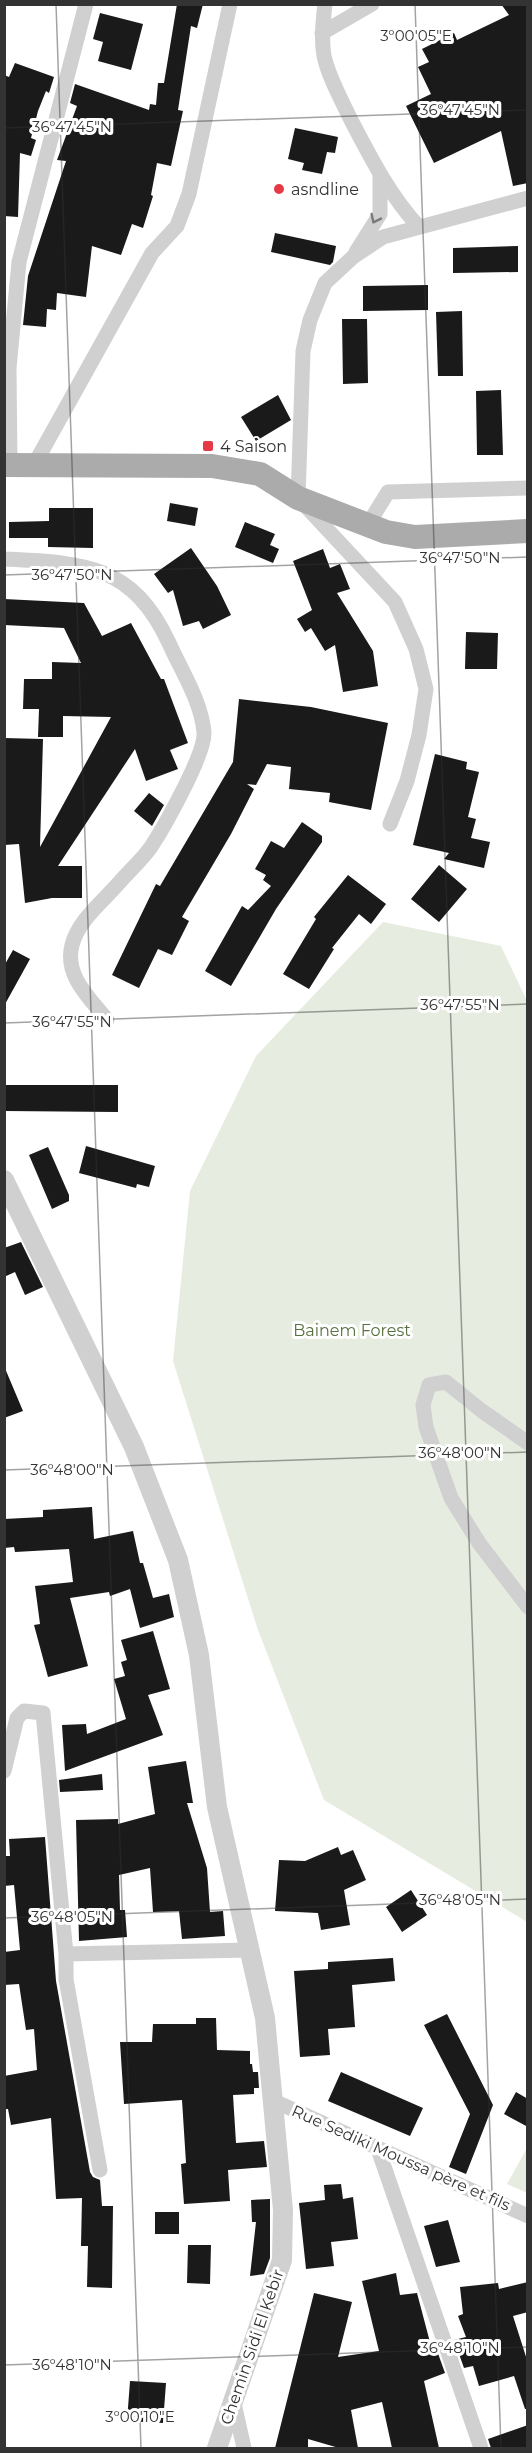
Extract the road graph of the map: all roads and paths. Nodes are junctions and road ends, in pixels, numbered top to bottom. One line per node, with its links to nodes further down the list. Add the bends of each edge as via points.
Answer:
1 (86, 4): 10 (street)
2 (230, 4): 12 (street, via 189,194 177,226 152,253)
3 (325, 4): 5 (street)
4 (372, 4): 5 (street)
5 (322, 33): 6 (street, via 324,56 334,87)
6 (380, 175): 8 (street); 9 (street, one-way to 9, via 380,213)
7 (528, 198): 8 (street)
8 (418, 226): 9 (street, via 383,237)
9 (353, 257): 14 (street, via 325,283 307,330)
10 (10, 304): 11 (street)
11 (7, 465): 12 (main road)
12 (34, 465): 14 (main road, via 212,465 260,474)
13 (528, 488): 15 (street, via 388,492)
14 (298, 498): 15 (main road); 18 (street, via 394,602 416,649 426,689 407,781)
15 (367, 526): 16 (main road, via 415,537)
16 (528, 531)
17 (4, 559): 19 (street, via 69,562 103,571 128,586 160,624 200,708 205,735 189,776 150,848 82,923 72,946 71,973)
18 (390, 824)
19 (107, 1020)
20 (4, 1180): 24 (street, Chemin Sidi El Kebir, via 134,1447 178,1560 199,1655 217,1807)
21 (528, 1443): 22 (street, via 446,1382 429,1385 423,1405 426,1427 451,1498 479,1543)
22 (528, 1607)
23 (4, 1771): 25 (street, via 17,1718 24,1712 43,1713)
24 (249, 1950): 25 (street); 26 (street, Chemin Sidi El Kebir, via 265,2018)
25 (66, 1954): 28 (street, via 66,1979)
26 (274, 2101): 27 (street, Rue Sediki Moussa père et fils); 30 (street, Chemin Sidi El Kebir, via 282,2260)
27 (378, 2149): 29 (street, Rue Sediki Moussa père et fils); 33 (street)
28 (100, 2170)
29 (528, 2216)
30 (233, 2399): 31 (street, Chemin Sidi El Kebir); 32 (street)
31 (218, 2448)
32 (244, 2448)
33 (481, 2448)

